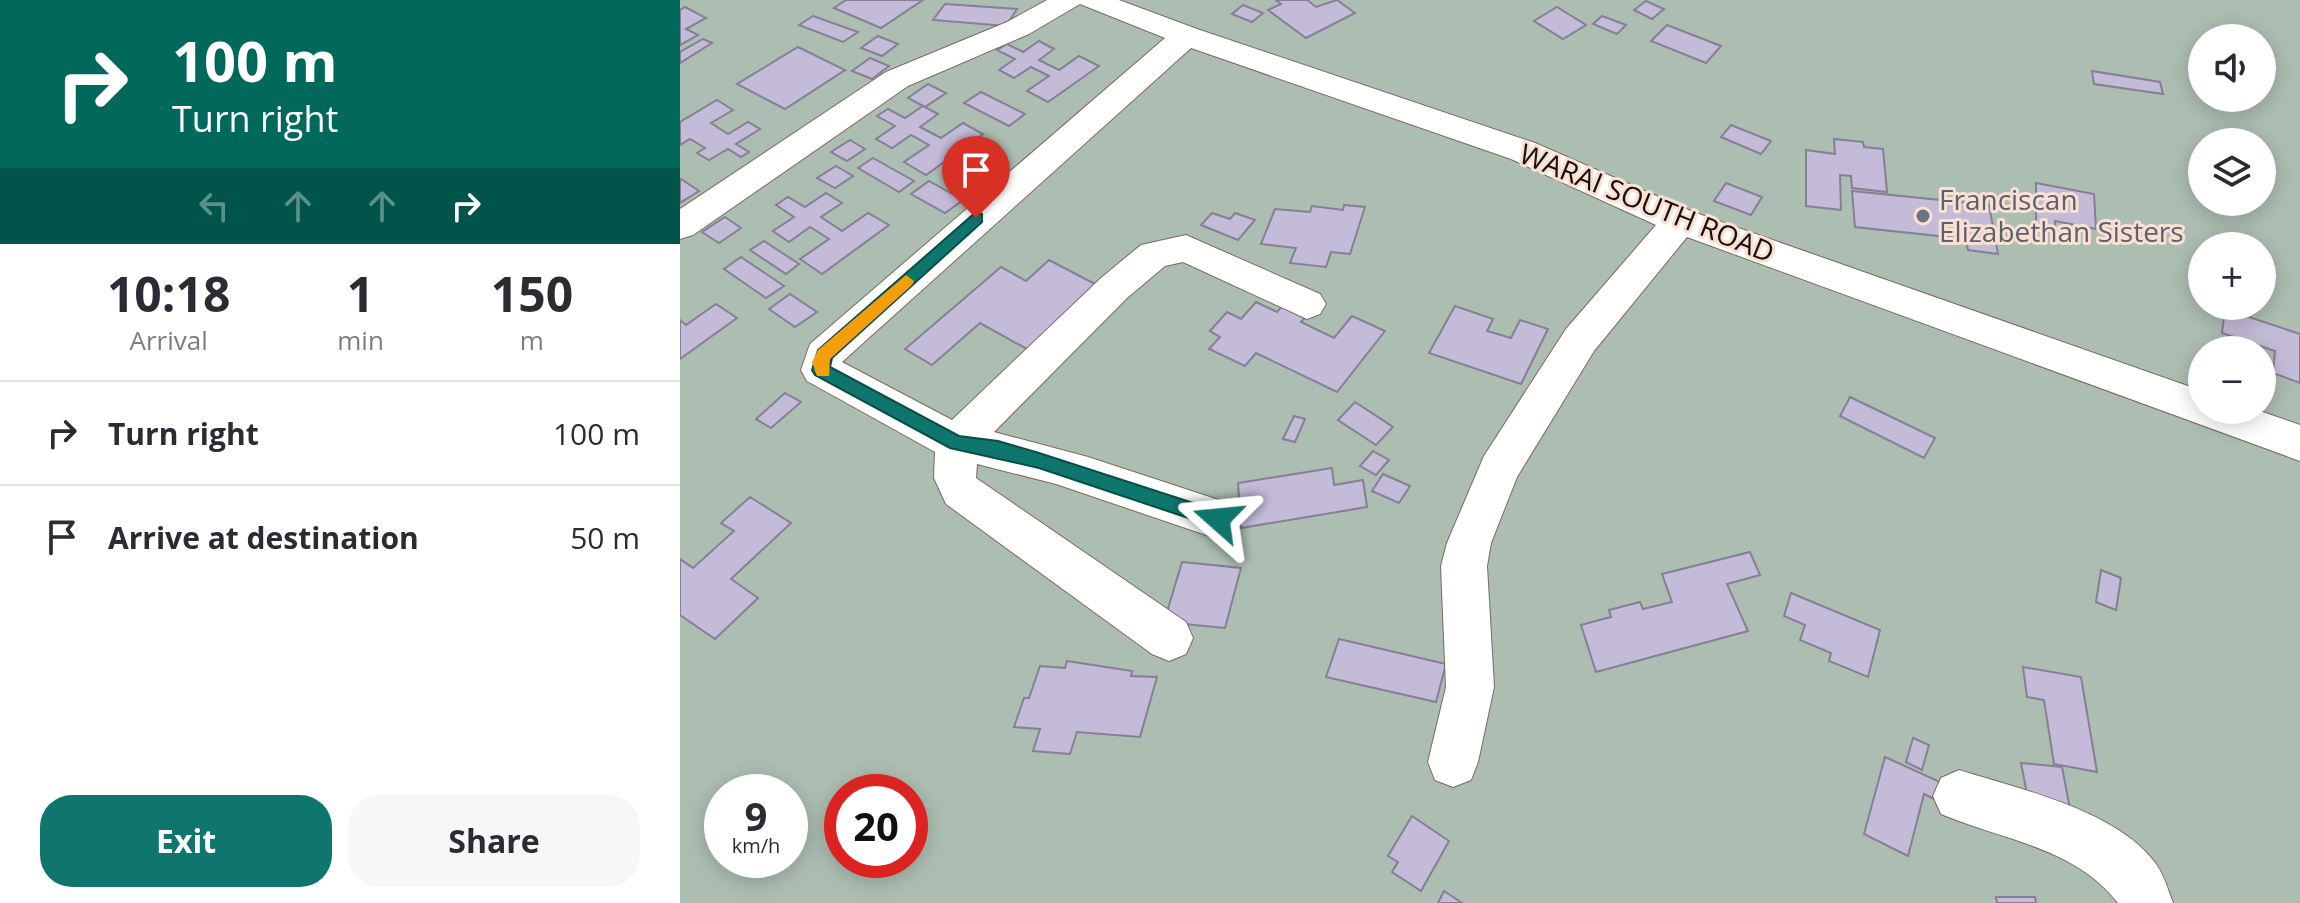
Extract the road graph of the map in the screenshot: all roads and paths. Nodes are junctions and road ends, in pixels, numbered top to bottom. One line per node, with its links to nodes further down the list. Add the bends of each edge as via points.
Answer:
1 (1069, 0): 5 (street, via 1018,28 897,79)
2 (1092, 0): 3 (street, WARAI SOUTH ROAD)
3 (1174, 23): 4 (street, WARAI SOUTH ROAD, via 1523,151); 9 (street, via 824,355 821,370)
4 (1680, 221): 7 (street, WARAI SOUTH ROAD); 13 (street, via 1580,340 1499,469 1464,566 1470,687)
5 (680, 226)
6 (1307, 304): 9 (street, via 1186,248 1154,255)
7 (2188, 403)
8 (2247, 424): 10 (street)
9 (956, 443): 11 (street, via 1039,460); 12 (street, via 955,478 961,491)
10 (2300, 443)
11 (1218, 519)
12 (1169, 638)
13 (1453, 762)
14 (1959, 796): 15 (street, via 2072,834 2120,864)
15 (2146, 903)

